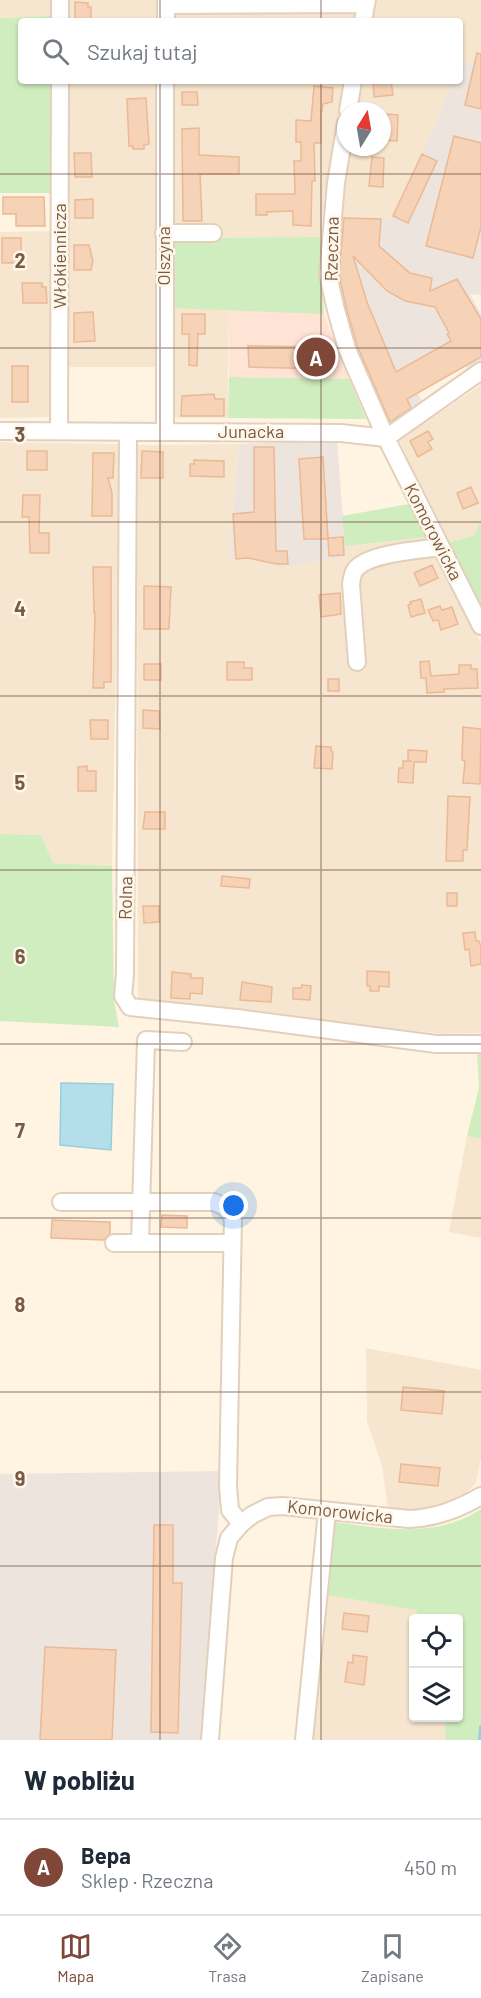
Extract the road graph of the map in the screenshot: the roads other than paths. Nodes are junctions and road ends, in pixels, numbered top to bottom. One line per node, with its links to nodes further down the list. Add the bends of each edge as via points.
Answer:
1 (60, 0): 4 (street)
2 (366, 8): 3 (street)
3 (166, 9)
4 (60, 18)
5 (60, 84): 13 (street, Włókiennicza)
6 (165, 84): 10 (street, Olszyna)
7 (352, 84): 8 (street)
8 (350, 102)
9 (340, 156): 17 (street, Rzeczna, via 328,275 347,349)
10 (164, 233): 11 (street); 16 (street, Olszyna)
11 (213, 233)
12 (481, 371): 17 (street)
13 (59, 430): 14 (street, Junacka); 15 (street, Junacka)
14 (0, 431)
15 (128, 432): 16 (street, Junacka); 22 (street, Rolna, via 123,996 130,1007 147,1010 436,1044)
16 (165, 432): 17 (street, Junacka, via 341,433)
17 (386, 438): 18 (street, Komorowicka)
18 (441, 547): 19 (street, Komorowicka); 20 (street, via 377,557 354,572 351,584)
19 (481, 626)
20 (357, 662)
21 (183, 1042): 24 (street, via 146,1040)
22 (481, 1044)
23 (61, 1202): 24 (street)
24 (141, 1202): 25 (street); 26 (street, via 214,1202 225,1207 233,1218)
25 (140, 1243): 26 (street); 27 (street)
26 (232, 1243): 30 (street, via 228,1486 230,1510)
27 (114, 1244)
28 (481, 1496): 29 (street, Komorowicka, via 430,1518 410,1520)
29 (327, 1511): 30 (street, Komorowicka, via 268,1507); 32 (street)
30 (241, 1524): 31 (street, Komorowicka, via 229,1539 224,1558)
31 (210, 1740)
32 (304, 1740)

